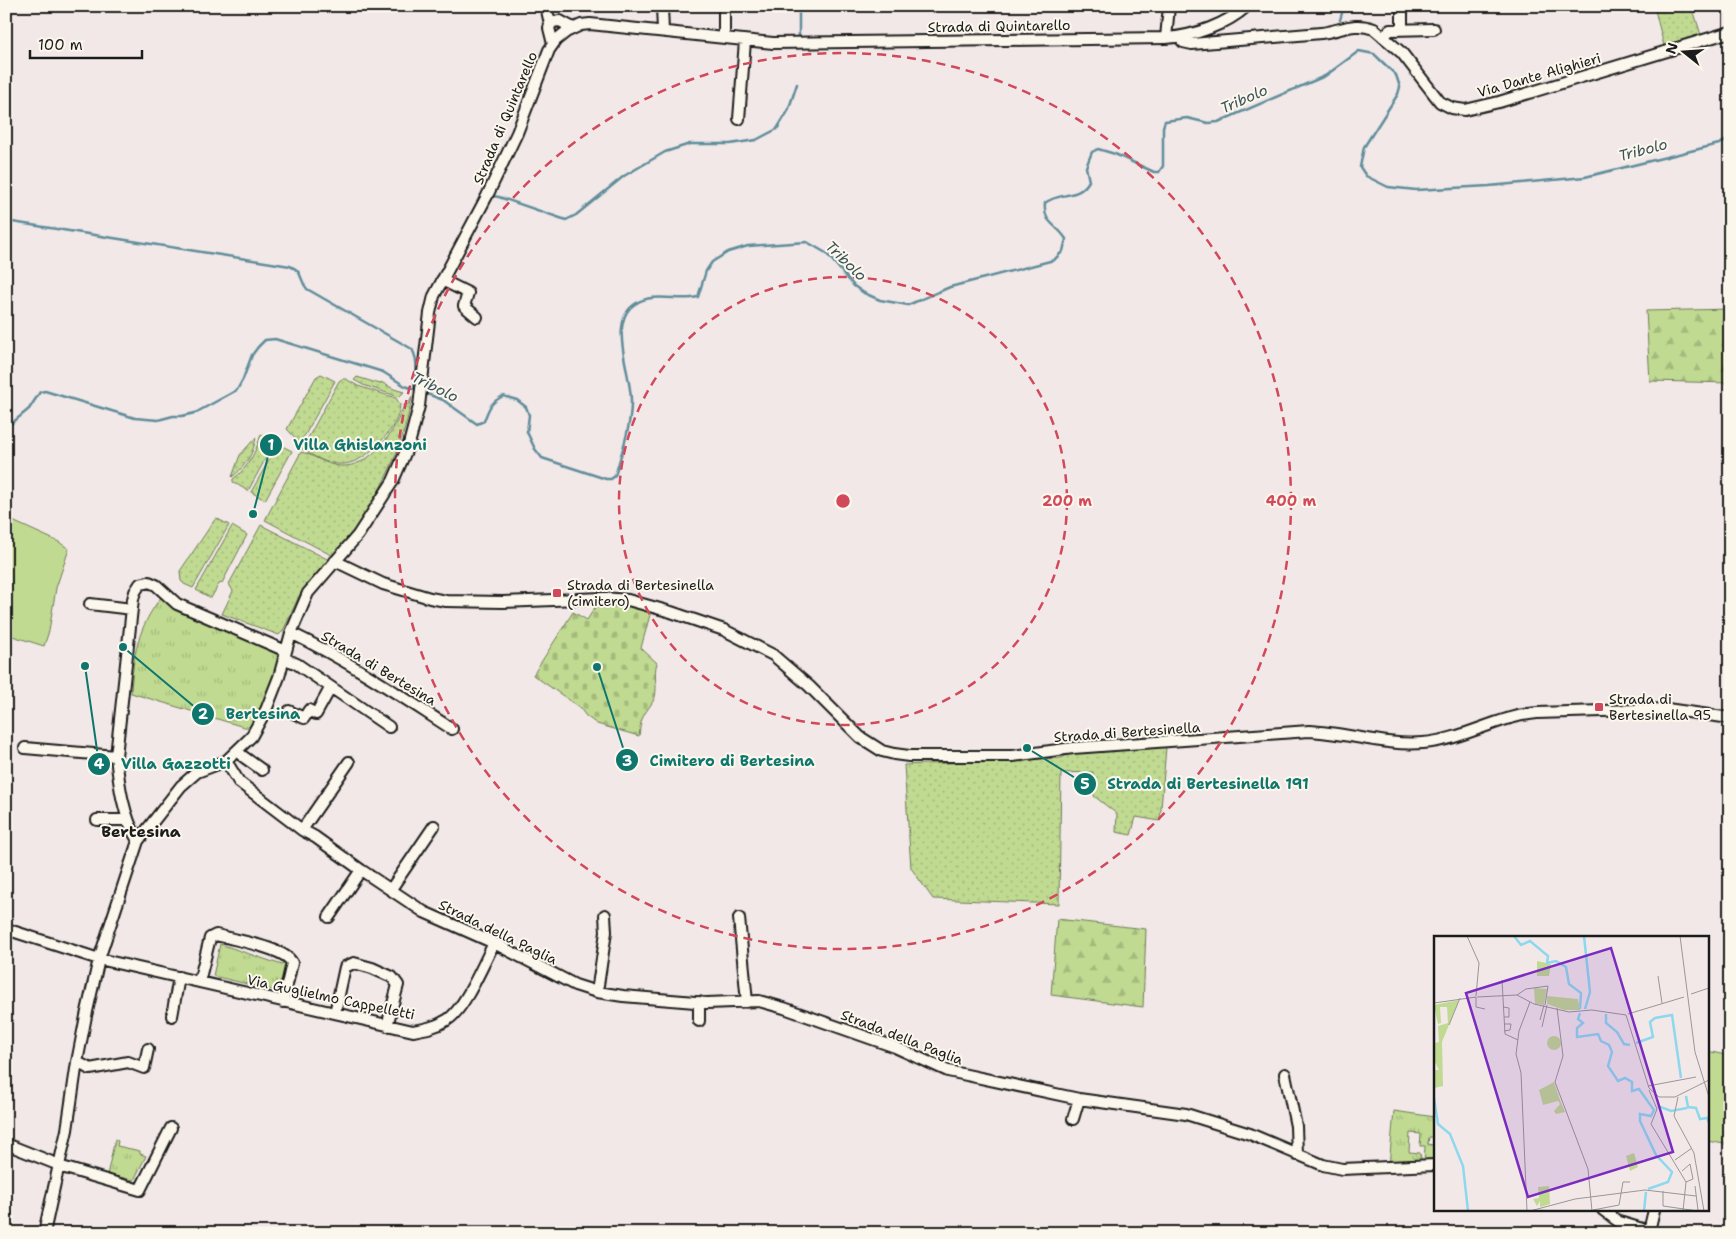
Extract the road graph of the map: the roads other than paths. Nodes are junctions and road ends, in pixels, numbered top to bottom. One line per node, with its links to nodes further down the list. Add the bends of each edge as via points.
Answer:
1 (546, 6): 7 (street)
2 (662, 6): 11 (street)
3 (724, 6): 15 (street)
4 (1169, 6): 16 (street)
5 (1247, 6): 13 (street, Strada di Quintarello, via 1215,26)
6 (1402, 6): 10 (street)
7 (550, 24): 8 (street, via 560,21); 18 (street)
8 (573, 28): 11 (street, Strada di Quintarello, via 590,24); 18 (street, Strada di Quintarello)
9 (1434, 29): 10 (street)
10 (1402, 30): 14 (street, via 1390,30)
11 (663, 31): 15 (street, Strada di Quintarello)
12 (1730, 32): 14 (street, Via Dante Alighieri, via 1465,110 1440,102 1402,54)
13 (1179, 37): 14 (street, Via Dante Alighieri, via 1183,42 1192,44 1324,33 1358,25 1374,29); 16 (street, Strada di Quintarello)
14 (1383, 37)
15 (724, 38): 17 (street, Strada di Quintarello)
16 (1166, 38): 17 (street, Strada di Quintarello)
17 (745, 41): 19 (street)
18 (553, 44): 20 (street, Strada di Quintarello, via 487,196)
19 (738, 119)
20 (442, 280): 21 (street, via 468,293 464,306); 22 (street, Strada di Quintarello, via 430,312 421,391 409,444 393,481 367,523)
21 (477, 317)
22 (335, 561): 25 (street, via 308,592); 29 (street, Strada di Bertesinella, via 383,584 446,601 628,600 724,630 760,647 790,668 870,745 882,751 909,756 1013,756 1073,748 1309,731 1379,742 1424,743 1448,739 1522,714 1537,713 1667,708)
23 (90, 604): 24 (street)
24 (132, 609): 26 (street, via 140,584 149,582 177,604); 34 (street)
25 (291, 633): 26 (street); 31 (street, Strada di Bertesina, via 365,673)
26 (285, 654): 27 (street); 33 (street, via 266,710 251,737)
27 (330, 687): 28 (street, via 316,714 309,710 304,718); 30 (street)
28 (289, 710)
29 (1730, 718)
30 (389, 727)
31 (452, 729)
32 (26, 748): 34 (street)
33 (239, 750): 35 (street); 37 (street)
34 (116, 756): 39 (street)
35 (226, 761): 41 (street, Strada della Paglia, via 239,782); 42 (street, via 197,772 181,786)
36 (349, 762): 41 (street)
37 (262, 770)
38 (97, 820): 39 (street)
39 (127, 820): 42 (street)
40 (434, 826): 44 (street)
41 (302, 830): 43 (street, Strada della Paglia)
42 (138, 841): 50 (street)
43 (361, 870): 44 (street, Strada della Paglia); 46 (street)
44 (390, 889): 49 (street, Strada della Paglia, via 424,912)
45 (605, 915): 53 (street, via 606,932)
46 (329, 917)
47 (739, 918): 56 (street)
48 (6, 929): 50 (street)
49 (494, 943): 53 (street, Strada della Paglia, via 576,985); 60 (street, Via Guglielmo Cappelletti, via 462,1005 448,1019 413,1031)
50 (99, 959): 51 (street, Via Guglielmo Cappelletti); 62 (street)
51 (179, 977): 52 (street, Via Guglielmo Cappelletti); 58 (street)
52 (199, 982): 54 (street, Via Guglielmo Cappelletti); 54 (street, via 210,938 225,936 290,958 292,963)
53 (597, 992): 55 (street, Strada della Paglia)
54 (283, 1002): 57 (street, Via Guglielmo Cappelletti)
55 (699, 1002): 56 (street, Strada della Paglia); 59 (street)
56 (747, 1002): 64 (street, Strada della Paglia, via 759,1001 784,1008 895,1047 948,1071)
57 (334, 1013): 60 (street, Via Guglielmo Cappelletti); 60 (street, via 345,967 354,963 392,977 398,985)
58 (172, 1016)
59 (700, 1020)
60 (387, 1026)
61 (148, 1049): 62 (street, via 144,1068 128,1062 90,1069)
62 (77, 1062): 69 (street)
63 (1285, 1074): 68 (street, via 1296,1126)
64 (1079, 1099): 65 (street); 68 (street, Strada della Paglia, via 1186,1114 1250,1134)
65 (1073, 1119)
66 (171, 1128): 69 (street, via 140,1190)
67 (6, 1144): 69 (street)
68 (1297, 1155): 70 (street, Strada della Paglia, via 1342,1169)
69 (59, 1165): 74 (street)
70 (1434, 1165)
71 (1606, 1212): 73 (street, via 1620,1222)
72 (1654, 1212): 73 (street)
73 (1653, 1232)
74 (44, 1233)

